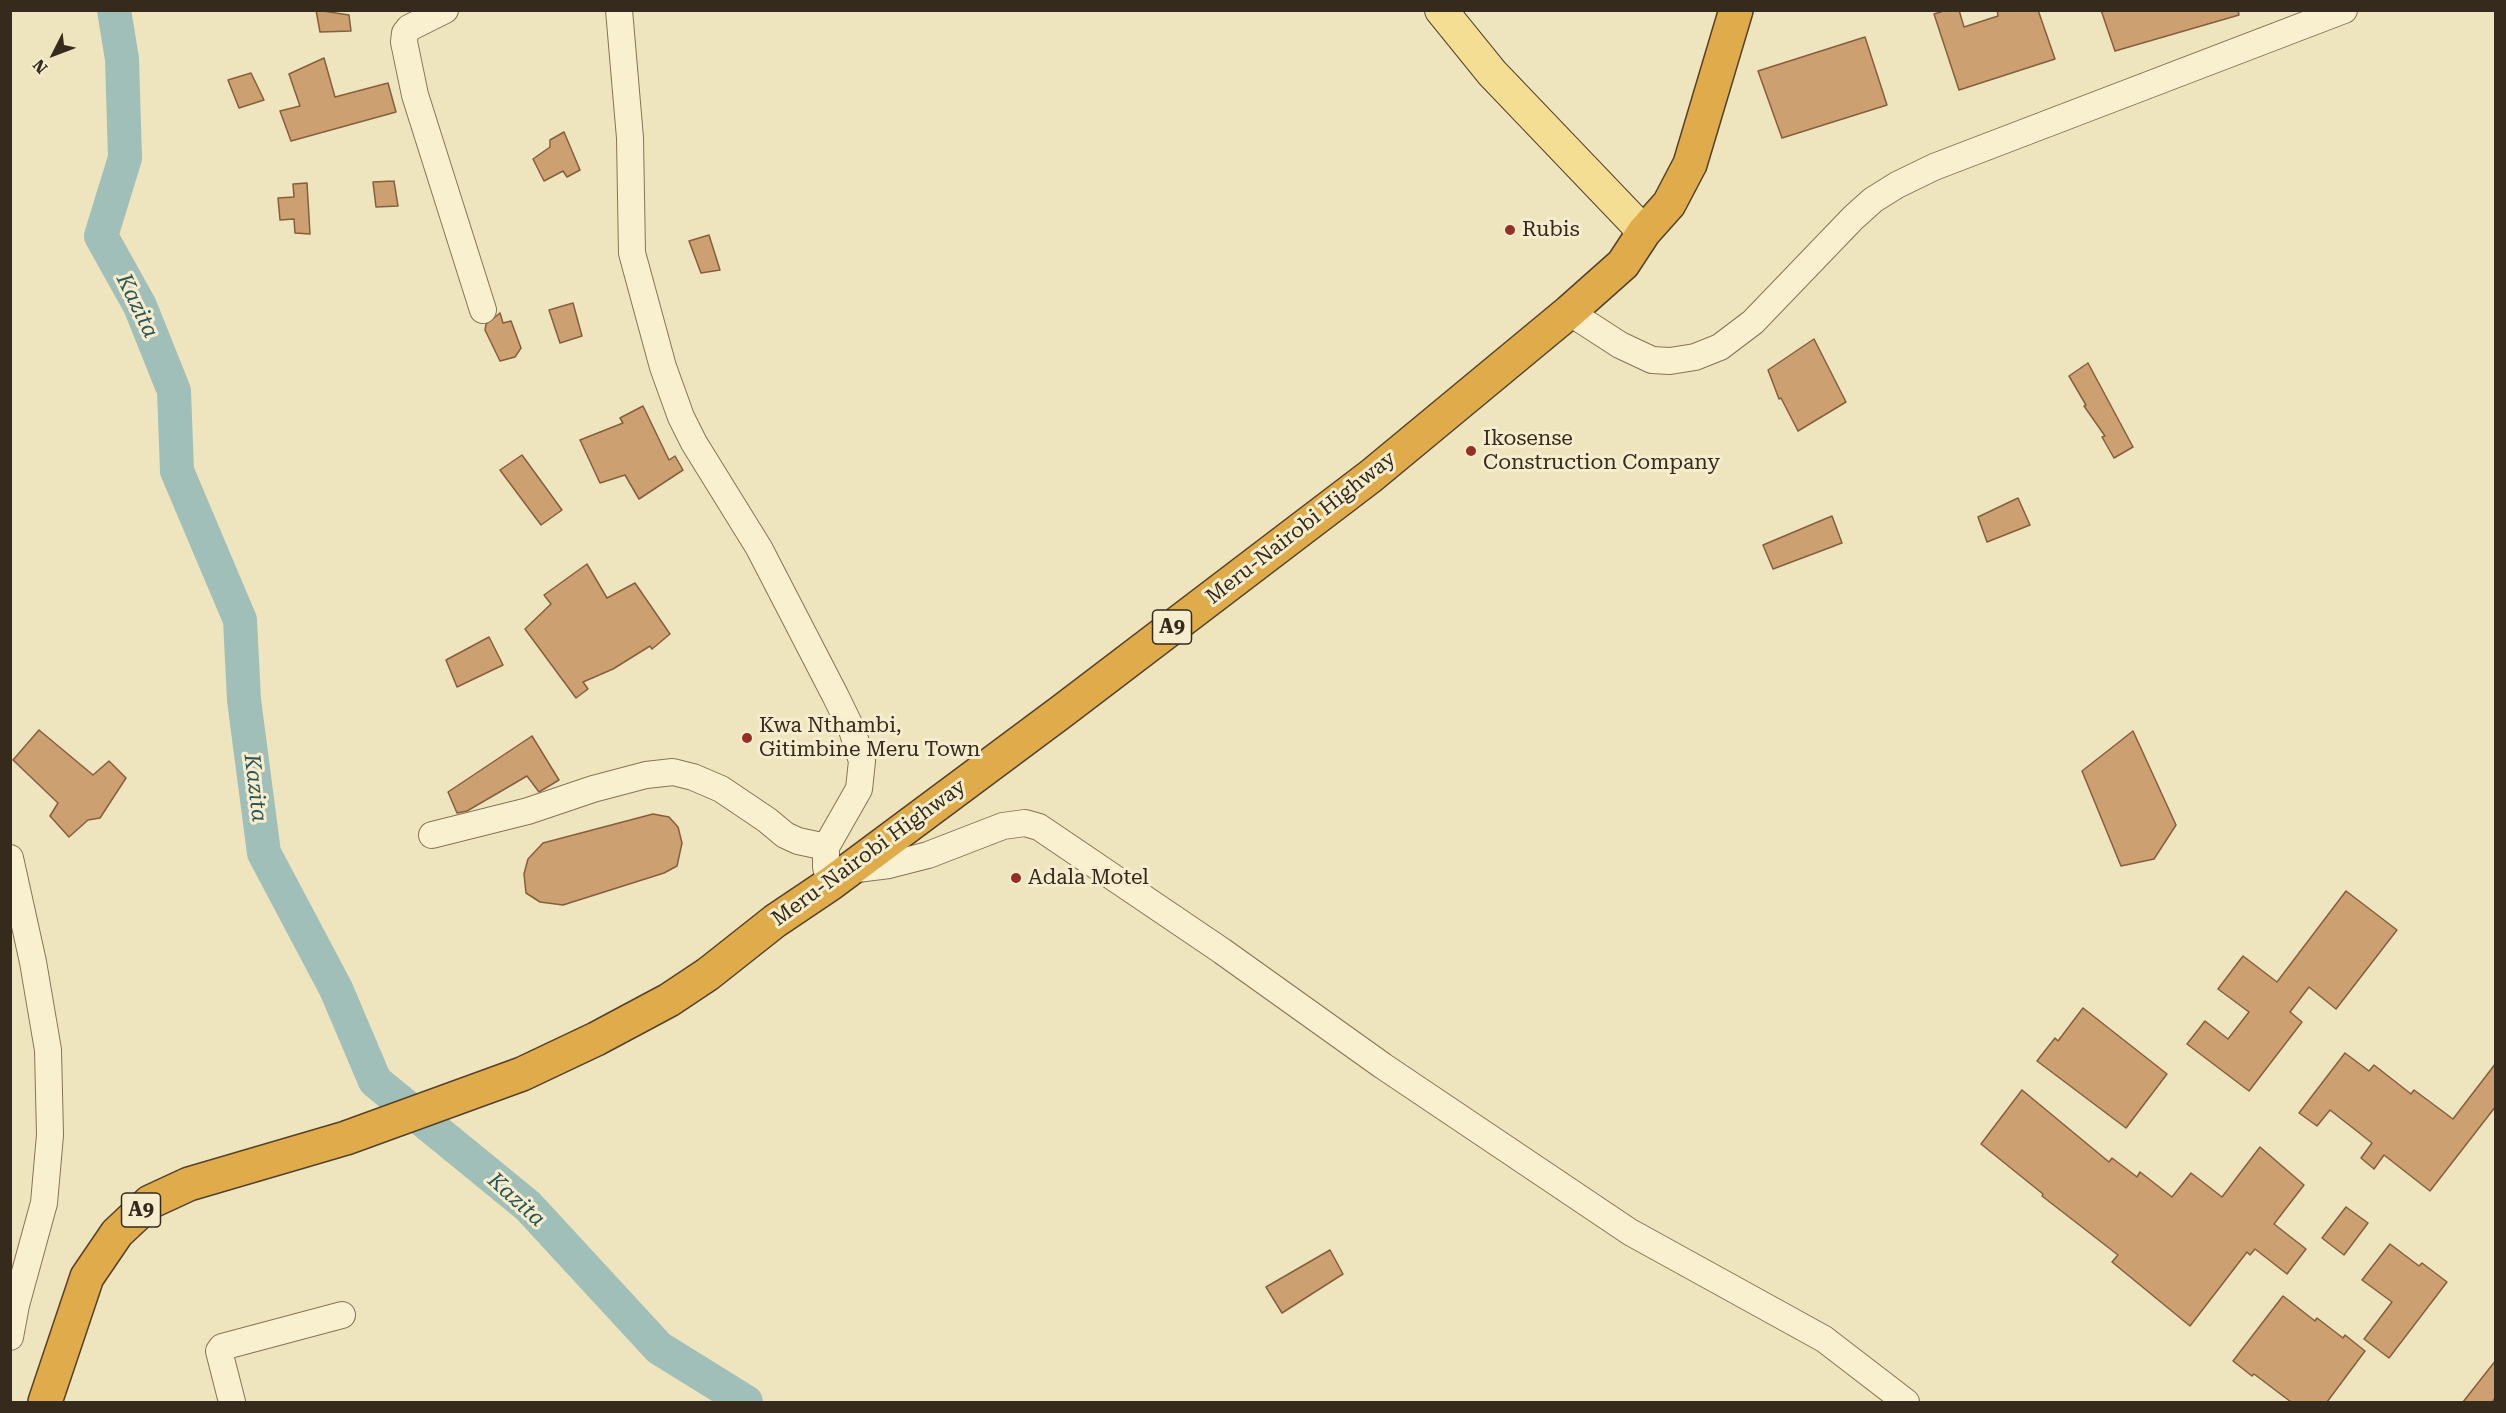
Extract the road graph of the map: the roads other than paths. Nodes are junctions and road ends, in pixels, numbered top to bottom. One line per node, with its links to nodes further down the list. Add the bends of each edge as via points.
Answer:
1 (446, 10): 7 (street, via 409,28 404,42 415,95)
2 (619, 10): 10 (street, via 630,138 633,253 663,367 694,443 759,548 840,705 862,761 859,789)
3 (1441, 10): 6 (main road, via 1492,73)
4 (1736, 10): 6 (highway, Meru-Nairobi Highway / A9, via 1690,164 1669,204)
5 (2344, 10): 8 (street, via 1897,184 1853,218 1753,322 1720,347 1695,357 1652,360 1620,345)
6 (1644, 232): 8 (highway, Meru-Nairobi Highway / A9, via 1623,264)
7 (483, 310)
8 (1569, 312): 12 (highway, Meru-Nairobi Highway / A9, via 1335,504)
9 (432, 835): 10 (street, via 646,775 673,772 721,789 785,836)
10 (826, 847): 12 (street, via 826,867)
11 (10, 858): 13 (street, via 48,1050 50,1135 44,1203)
12 (839, 877): 16 (highway, Meru-Nairobi Highway / A9, via 708,974 596,1040 458,1099 346,1138 189,1184 150,1202 117,1233 87,1277); 18 (street, via 928,855 1003,826 1025,823 1039,827 1630,1232 1824,1339)
13 (13, 1301): 15 (street)
14 (342, 1316): 17 (street, via 222,1347 219,1351)
15 (10, 1337)
16 (45, 1402)
17 (232, 1402)
18 (1906, 1402)

